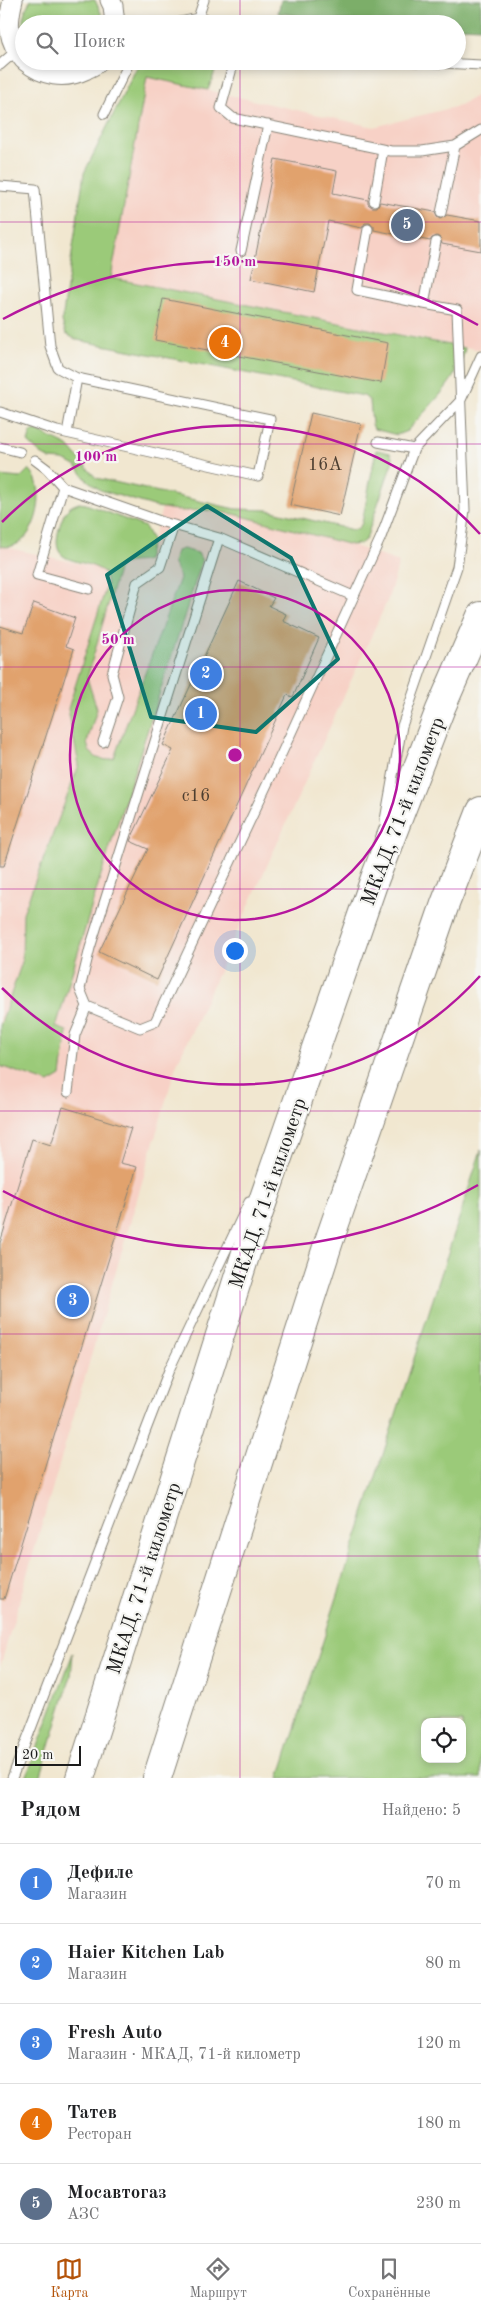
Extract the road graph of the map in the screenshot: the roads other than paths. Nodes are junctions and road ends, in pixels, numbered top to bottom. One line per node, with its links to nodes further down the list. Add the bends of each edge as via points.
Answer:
1 (14, 0): 6 (street, via 8,20)
2 (110, 0): 4 (street)
3 (204, 0): 5 (lane)
4 (114, 15)
5 (199, 15)
6 (15, 45)
7 (15, 60): 8 (lane)
8 (0, 65)
9 (466, 65): 10 (lane)
10 (481, 65)
11 (38, 70): 12 (street, via 58,76 76,75)
12 (84, 70)
13 (126, 70): 15 (lane)
14 (232, 70): 16 (lane, via 221,108 233,118)
15 (104, 114)
16 (268, 125): 19 (lane); 25 (lane)
17 (481, 130): 18 (lane)
18 (455, 146): 19 (lane, via 422,151); 22 (lane)
19 (383, 150): 21 (lane)
20 (0, 186): 28 (lane, via 35,189 50,346 58,368)
21 (374, 201)
22 (441, 213)
23 (368, 229): 26 (lane, via 357,290)
24 (436, 242): 26 (lane)
25 (241, 251)
26 (424, 304): 29 (lane, via 457,310)
27 (481, 356): 29 (lane)
28 (77, 378): 31 (lane); 31 (lane, via 270,419 258,476)
29 (461, 400): 34 (lane); 45 (lane, via 465,510 457,567 402,726)
30 (0, 412): 31 (lane)
31 (67, 433)
32 (378, 442): 34 (lane)
33 (0, 448): 35 (lane)
34 (414, 449): 41 (lane, via 384,529)
35 (20, 452)
36 (35, 460): 37 (lane)
37 (63, 487): 38 (lane); 40 (lane, via 37,575)
38 (174, 525): 39 (lane); 43 (lane, via 160,567 137,582 112,674 118,697)
39 (219, 538): 41 (lane); 46 (lane, via 90,948 80,989)
40 (89, 589)
41 (353, 596): 46 (lane, via 155,1022 140,1028)
42 (481, 616): 45 (highway, МКАД, 71-й километр, via 440,710)
43 (103, 742)
44 (481, 811): 53 (highway, via 445,904 329,1241)
45 (375, 878): 48 (highway, МКАД, 71-й километр)
46 (87, 1006): 47 (lane, via 75,1034)
47 (68, 1092)
48 (300, 1096): 49 (lane); 52 (highway, МКАД, 71-й километр, via 257,1218)
49 (258, 1184)
50 (254, 1193): 51 (lane, via 168,1370)
51 (12, 1778)
52 (80, 1778)
53 (157, 1778)

